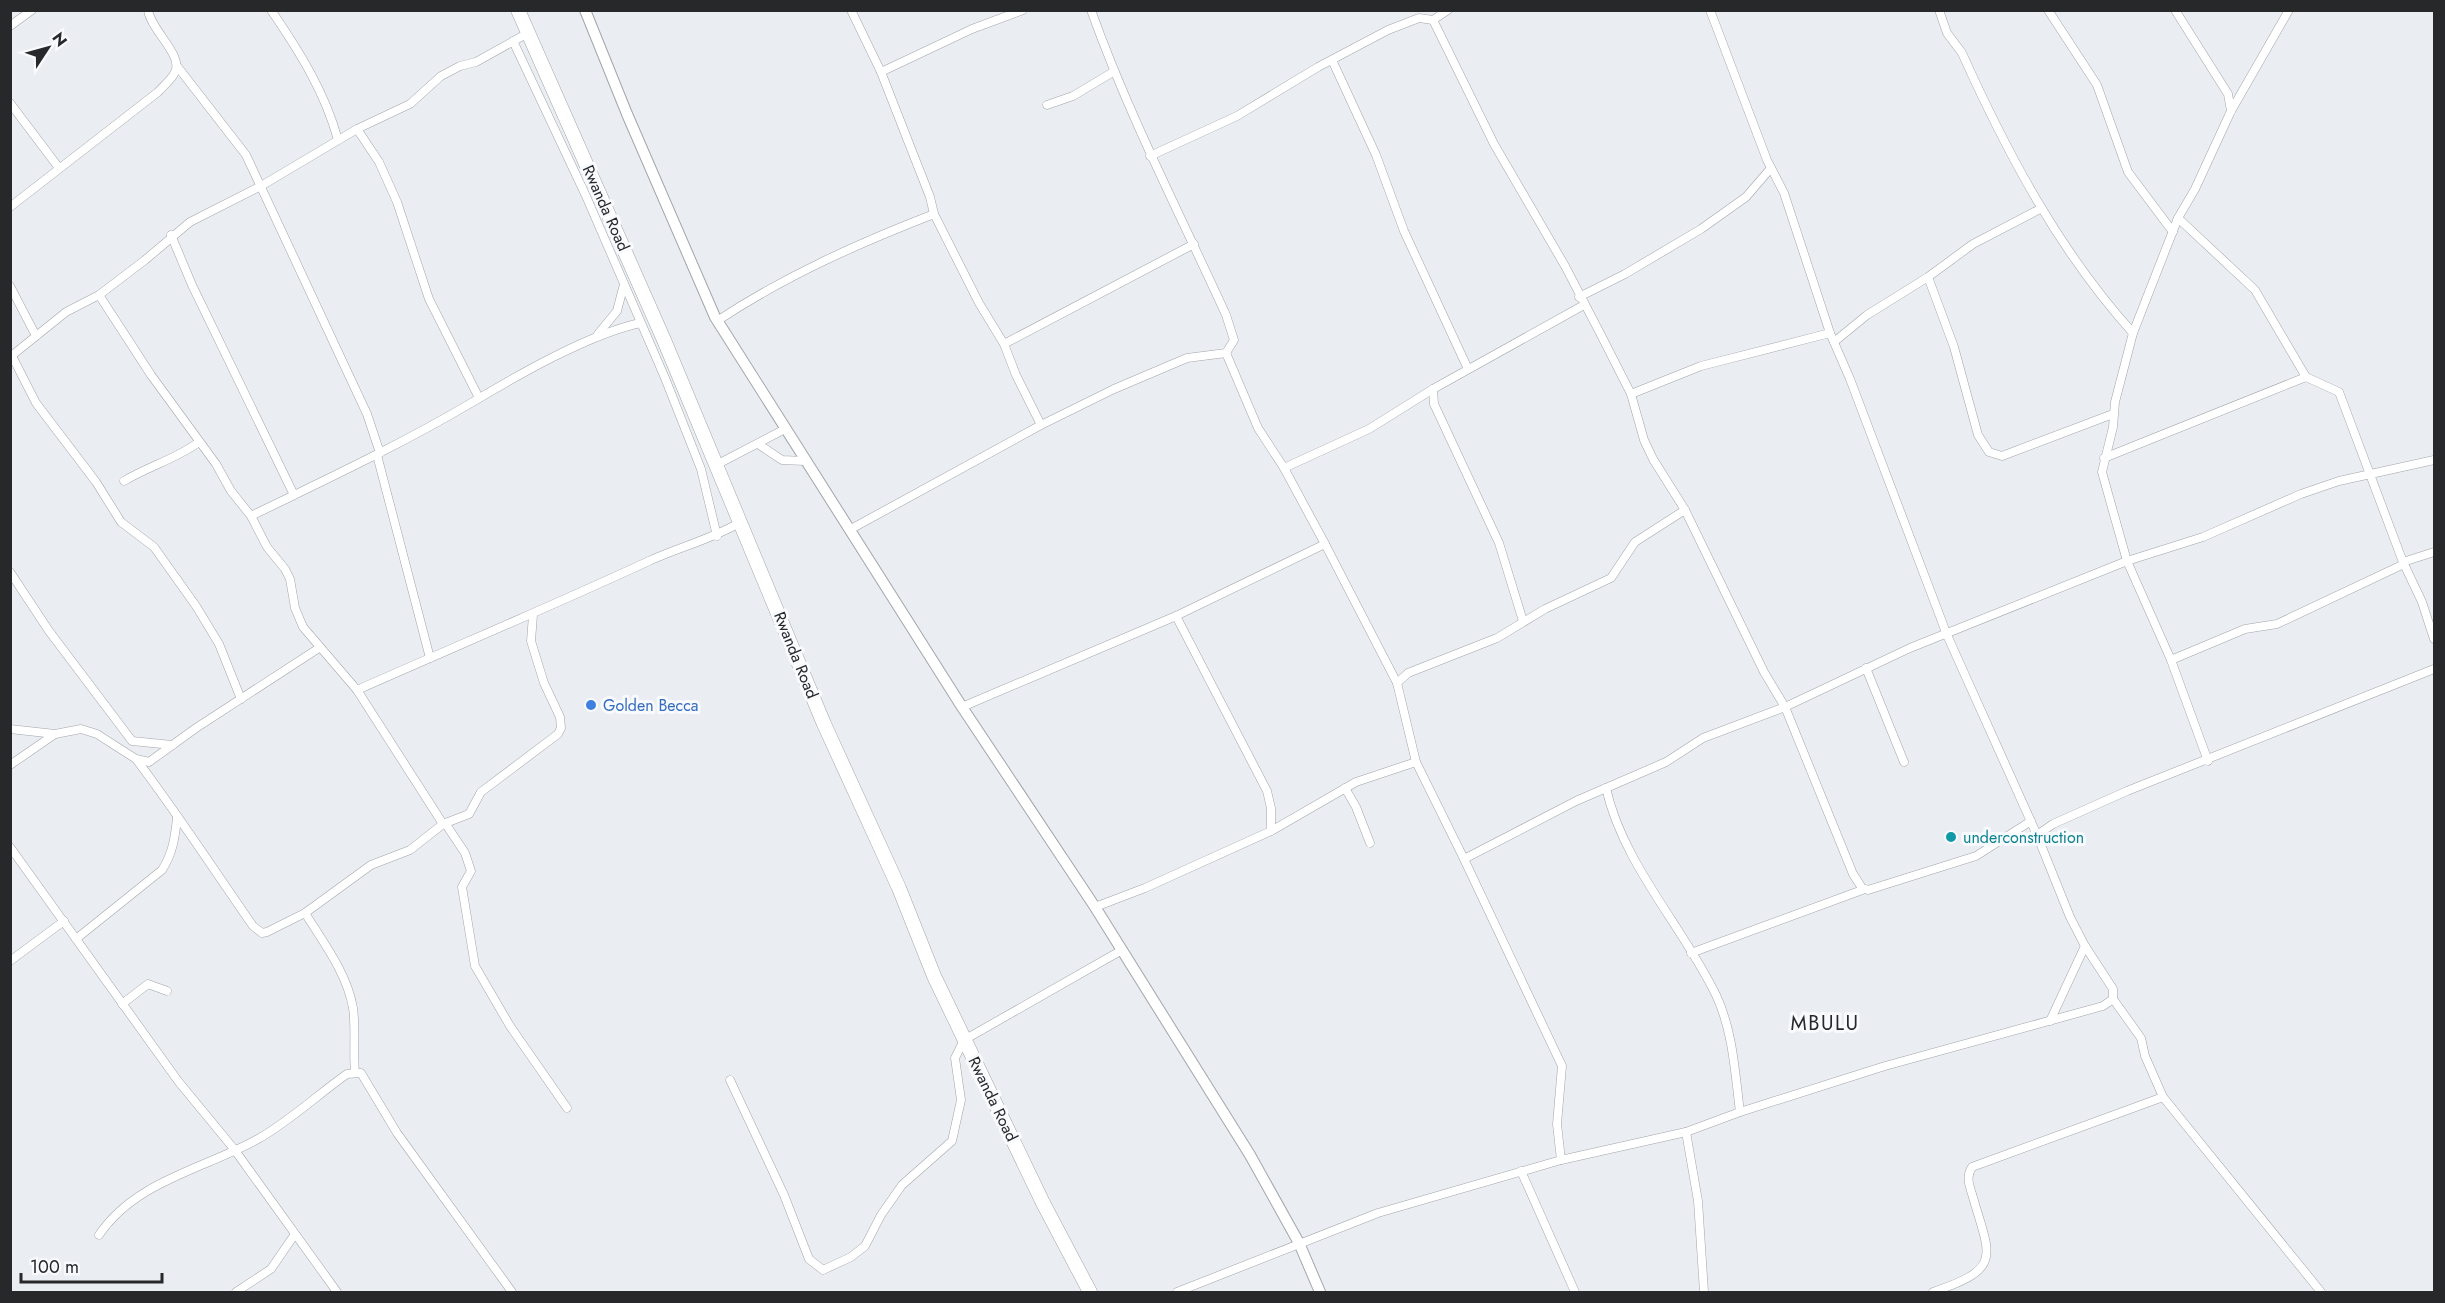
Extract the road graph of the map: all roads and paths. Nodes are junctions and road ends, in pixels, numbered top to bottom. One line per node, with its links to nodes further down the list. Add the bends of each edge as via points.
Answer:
1 (32, 10): 16 (street)
2 (148, 10): 20 (street)
3 (271, 10): 27 (street, via 316,81)
4 (518, 10): 17 (highway, Rwanda Road)
5 (585, 10): 45 (street)
6 (851, 10): 21 (street)
7 (1023, 10): 21 (street)
8 (1091, 10): 22 (street)
9 (1448, 10): 15 (street)
10 (1710, 10): 30 (street)
11 (1939, 10): 33 (street, via 1947,33 1962,53)
12 (2048, 10): 36 (street, via 2097,84 2128,172)
13 (2175, 10): 25 (street, via 2228,94)
14 (2289, 10): 25 (street)
15 (1433, 20): 19 (street, via 1419,18 1388,30); 43 (street, via 1494,144)
16 (10, 26)
17 (528, 33): 18 (street); 69 (highway, Rwanda Road)
18 (513, 41): 26 (street, via 441,76 410,104); 41 (street, via 586,196)
19 (1332, 60): 28 (street, via 1238,116); 55 (street)
20 (177, 66): 29 (street, via 176,73 158,92); 31 (street, via 246,155)
21 (880, 72): 34 (street)
22 (1113, 72): 24 (street, via 1073,96); 28 (street)
23 (10, 103): 29 (street)
24 (1047, 105)
25 (2231, 111): 35 (street)
26 (357, 129): 27 (street); 59 (street, via 397,202 429,299)
27 (338, 140): 31 (street)
28 (1150, 156): 38 (street)
29 (59, 168): 32 (street)
30 (1771, 168): 43 (street, via 1746,197 1711,223); 47 (street, via 1784,193)
31 (261, 186): 37 (street, via 203,214); 65 (street, via 367,414)
32 (10, 207)
33 (2040, 209): 39 (street, via 1972,244); 48 (street, via 2097,292)
34 (934, 214): 45 (street, via 842,251); 52 (street)
35 (2178, 218): 36 (street); 56 (street, via 2255,290)
36 (2173, 232): 48 (street)
37 (171, 236): 42 (street); 73 (street)
38 (1194, 244): 52 (street); 53 (street, via 1232,332 1234,340)
39 (1928, 277): 51 (street, via 1867,315); 60 (street, via 1954,347 1978,435 1989,452 2002,456)
40 (10, 286): 49 (street)
41 (623, 286): 46 (street); 50 (street, via 617,311)
42 (99, 295): 49 (street, via 66,312); 63 (street)
43 (1579, 297): 44 (street)
44 (1584, 305): 55 (street); 58 (street)
45 (717, 321): 62 (street)
46 (640, 323): 50 (street); 78 (street, via 701,469)
47 (1830, 333): 51 (street); 58 (street, via 1701,366)
48 (2133, 333): 60 (street)
49 (36, 336): 54 (street)
50 (596, 337): 59 (street)
51 (1834, 342): 87 (street)
52 (1004, 344): 61 (street)
53 (1226, 353): 61 (street, via 1187,358 1152,371); 70 (street, via 1258,428)
54 (11, 356): 96 (street, via 36,403 121,522 154,547 196,606 219,644)
55 (1468, 369): 57 (street)
56 (2306, 377): 66 (street); 71 (street, via 2339,392)
57 (1433, 389): 70 (street, via 1369,429); 86 (street, via 1434,404 1499,543)
58 (1631, 394): 74 (street, via 1644,440)
59 (479, 398): 65 (street)
60 (2113, 414): 66 (street)
61 (1041, 425): 77 (street)
62 (785, 429): 64 (street); 67 (street)
63 (200, 442): 72 (street); 75 (street)
64 (758, 444): 67 (street, via 782,460); 69 (street)
65 (379, 454): 73 (street); 90 (street)
66 (2104, 458): 81 (street, via 2102,472)
67 (805, 460): 77 (street)
68 (2434, 460): 71 (street)
69 (716, 465): 76 (highway, Rwanda Road)
70 (1284, 468): 79 (street)
71 (2372, 475): 81 (street, via 2301,494 2202,537); 82 (street)
72 (124, 481)
73 (294, 495): 75 (street)
74 (1685, 510): 86 (street, via 1635,542 1611,578); 98 (street)
75 (251, 516): 89 (street, via 267,547 285,569 298,618)
76 (741, 522): 78 (street); 130 (highway, Rwanda Road, via 824,724)
77 (851, 529): 97 (street)
78 (717, 536): 84 (street, via 661,556)
79 (1325, 544): 85 (street); 94 (street)
80 (2434, 552): 82 (street)
81 (2127, 561): 87 (street); 91 (street)
82 (2404, 563): 88 (street); 91 (street, via 2277,624 2245,629)
83 (10, 572): 101 (street, via 132,741)
84 (533, 615): 90 (street); 111 (street, via 531,642 561,728 481,792 470,814)
85 (1176, 616): 97 (street); 112 (street, via 1267,791)
86 (1523, 621): 94 (street, via 1497,638 1408,673)
87 (1947, 635): 92 (street); 110 (street)
88 (2434, 639)
89 (319, 648): 95 (street); 96 (street)
90 (430, 658): 95 (street)
91 (2171, 660): 103 (street)
92 (1866, 668): 98 (street); 105 (street)
93 (2434, 669): 103 (street)
94 (1397, 683): 104 (street)
95 (357, 690): 111 (street)
96 (241, 699): 101 (street)
97 (962, 707): 118 (street)
98 (1785, 707): 108 (street, via 1702,738 1666,762); 117 (street, via 1853,874)
99 (10, 729): 100 (street)
100 (55, 734): 102 (street, via 81,729 97,734); 106 (street)
101 (172, 745): 102 (street, via 149,762)
102 (136, 759): 109 (street)
103 (2208, 760): 113 (street, via 2127,791)
104 (1416, 762): 107 (street); 116 (street)
105 (1904, 762)
106 (10, 765)
107 (1345, 788): 112 (street); 114 (street)
108 (1606, 788): 116 (street); 124 (street, via 1611,813)
109 (177, 818): 119 (street, via 258,931 267,932); 121 (street, via 170,858 162,870)
110 (2031, 821): 113 (street); 117 (street, via 1976,856)
111 (444, 824): 119 (street, via 410,850 371,865); 134 (street, via 465,853 471,871 462,886 475,966 510,1026)
112 (1271, 831): 118 (street)
113 (2037, 835): 122 (street, via 2054,882)
114 (1370, 843)
115 (10, 847): 120 (street)
116 (1464, 859): 138 (street, via 1562,1066 1557,1124)
117 (1865, 889): 124 (street)
118 (1095, 907): 123 (street)
119 (305, 913): 131 (street, via 347,987 355,1029)
120 (64, 921): 121 (street); 125 (street)
121 (76, 939): 128 (street)
122 (2085, 946): 127 (street, via 2113,988); 129 (street)
123 (1122, 950): 130 (street); 142 (street, via 1250,1155)
124 (1691, 953): 135 (street, via 1716,994 1727,1022)
125 (10, 961)
126 (167, 991): 128 (street, via 148,984)
127 (2113, 999): 129 (street, via 2103,1006); 133 (street, via 2140,1038)
128 (122, 1004): 137 (street)
129 (2050, 1021): 135 (street, via 1885,1066)
130 (964, 1040): 132 (street, via 955,1058 962,1100 952,1141 902,1185 866,1246 823,1270 809,1259); 146 (highway, Rwanda Road)
131 (355, 1073): 137 (street, via 347,1074 271,1131); 145 (street, via 361,1073 369,1083 397,1132)
132 (730, 1080)
133 (2163, 1097): 151 (street, via 1972,1167 1968,1182 1987,1240 1986,1260 1976,1275); 152 (street)
134 (567, 1108)
135 (1740, 1112): 136 (street)
136 (1686, 1132): 138 (street); 150 (street, via 1698,1201)
137 (234, 1149): 140 (street); 141 (street, via 132,1199 113,1215)
138 (1561, 1160): 139 (street)
139 (1521, 1171): 142 (street, via 1378,1213); 149 (street)
140 (295, 1234): 143 (street, via 271,1269); 144 (street)
141 (99, 1235)
142 (1299, 1243): 147 (street); 148 (street)
143 (236, 1293)
144 (337, 1293)
145 (512, 1293)
146 (1090, 1293)
147 (1177, 1293)
148 (1320, 1293)
149 (1575, 1293)
150 (1704, 1293)
151 (1933, 1293)
152 (2321, 1293)

